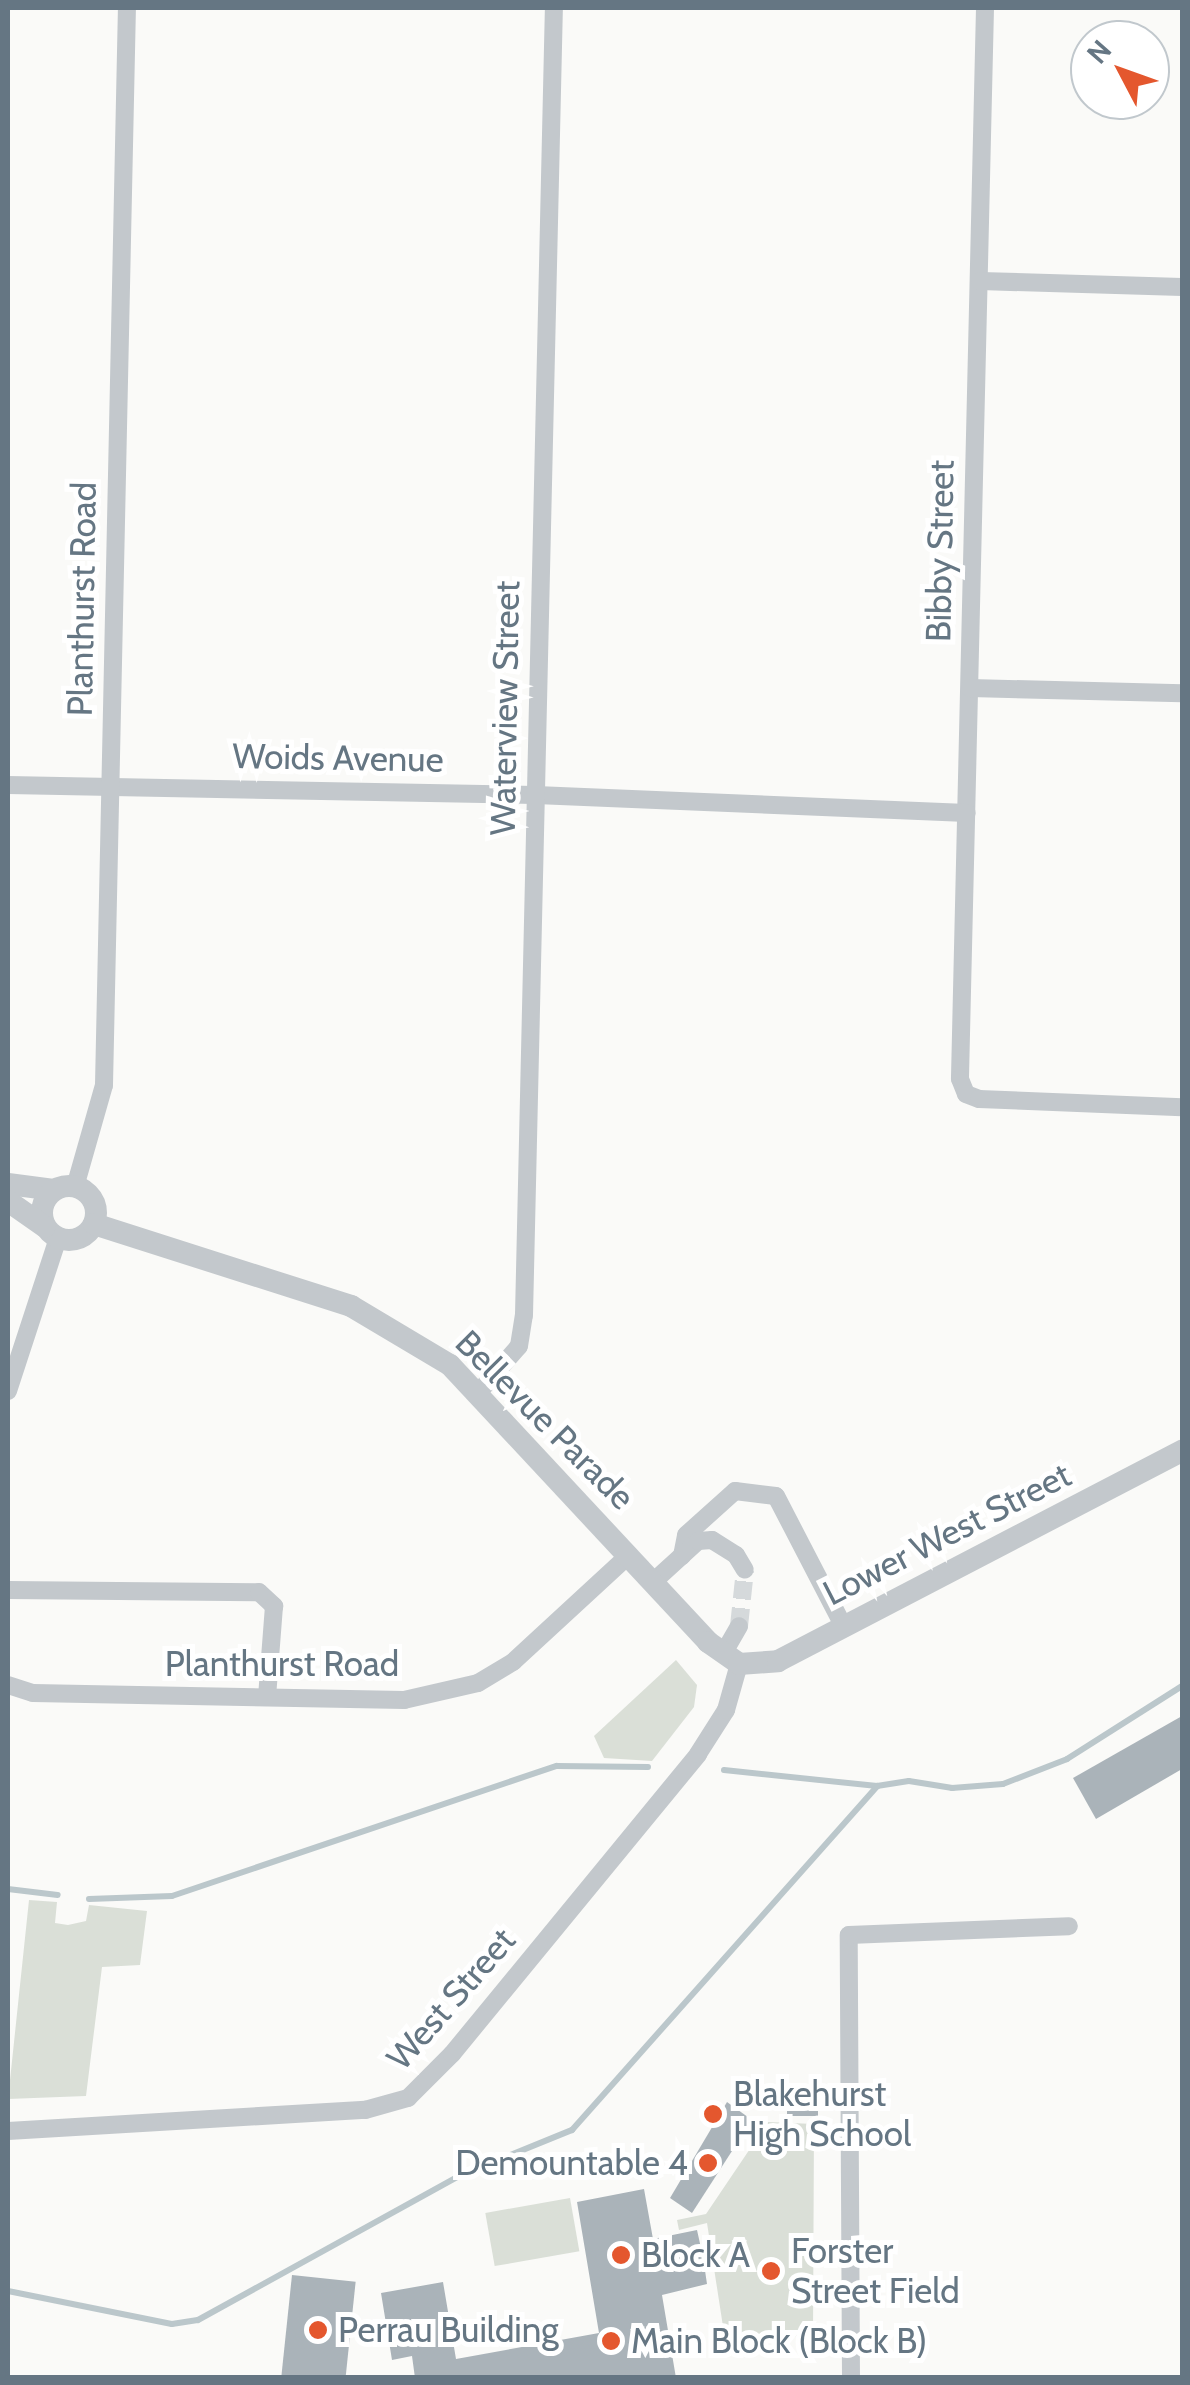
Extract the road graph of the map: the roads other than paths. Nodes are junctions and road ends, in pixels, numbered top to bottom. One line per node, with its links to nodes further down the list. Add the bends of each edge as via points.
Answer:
1 (127, 8): 9 (street, Planthurst Road)
2 (554, 8): 10 (street, Waterview Street)
3 (985, 8): 4 (street, Bibby Street)
4 (980, 281): 5 (street); 6 (street, Bibby Street)
5 (1182, 287)
6 (970, 688): 7 (street); 11 (street, Bibby Street)
7 (1182, 693)
8 (8, 785): 9 (street, Woids Avenue)
9 (111, 786): 10 (street, Woids Avenue); 14 (street, Planthurst Road, via 104,1084)
10 (536, 794): 11 (street, Woids Avenue); 19 (street, Waterview Street, via 524,1315 519,1346)
11 (967, 813): 12 (street, Bibby Street, via 959,1061 966,1094)
12 (1182, 1107)
13 (8, 1184): 14 (street)
14 (64, 1189): 16 (street, via 93,1201); 17 (street, via 42,1206)
15 (8, 1201): 17 (street)
16 (94, 1224): 17 (street, via 78,1239); 19 (street, Bellevue Parade, via 350,1306 450,1365)
17 (51, 1233): 18 (street)
18 (8, 1391)
19 (478, 1393): 21 (street, Bellevue Parade)
20 (1182, 1451): 27 (street, Lower West Street)
21 (629, 1555): 24 (street, Bellevue Parade); 30 (street, Planthurst Road, via 513,1662 478,1683 404,1700)
22 (682, 1556): 23 (street, via 698,1541 712,1540 736,1555); 24 (street); 27 (street, via 686,1534 735,1492 776,1496)
23 (745, 1570)
24 (653, 1582): 28 (street, Bellevue Parade)
25 (8, 1590): 30 (street, via 259,1592 274,1606)
26 (739, 1626): 28 (street, West Street)
27 (844, 1627): 28 (street, Lower West Street, via 778,1661)
28 (731, 1659): 32 (street, West Street, via 726,1710 698,1754 452,2054 408,2098 365,2110)
29 (8, 1685): 30 (street, Planthurst Road, via 33,1693)
30 (267, 1698)
31 (1069, 1926): 33 (street, via 849,1935)
32 (8, 2131)
33 (851, 2378)

